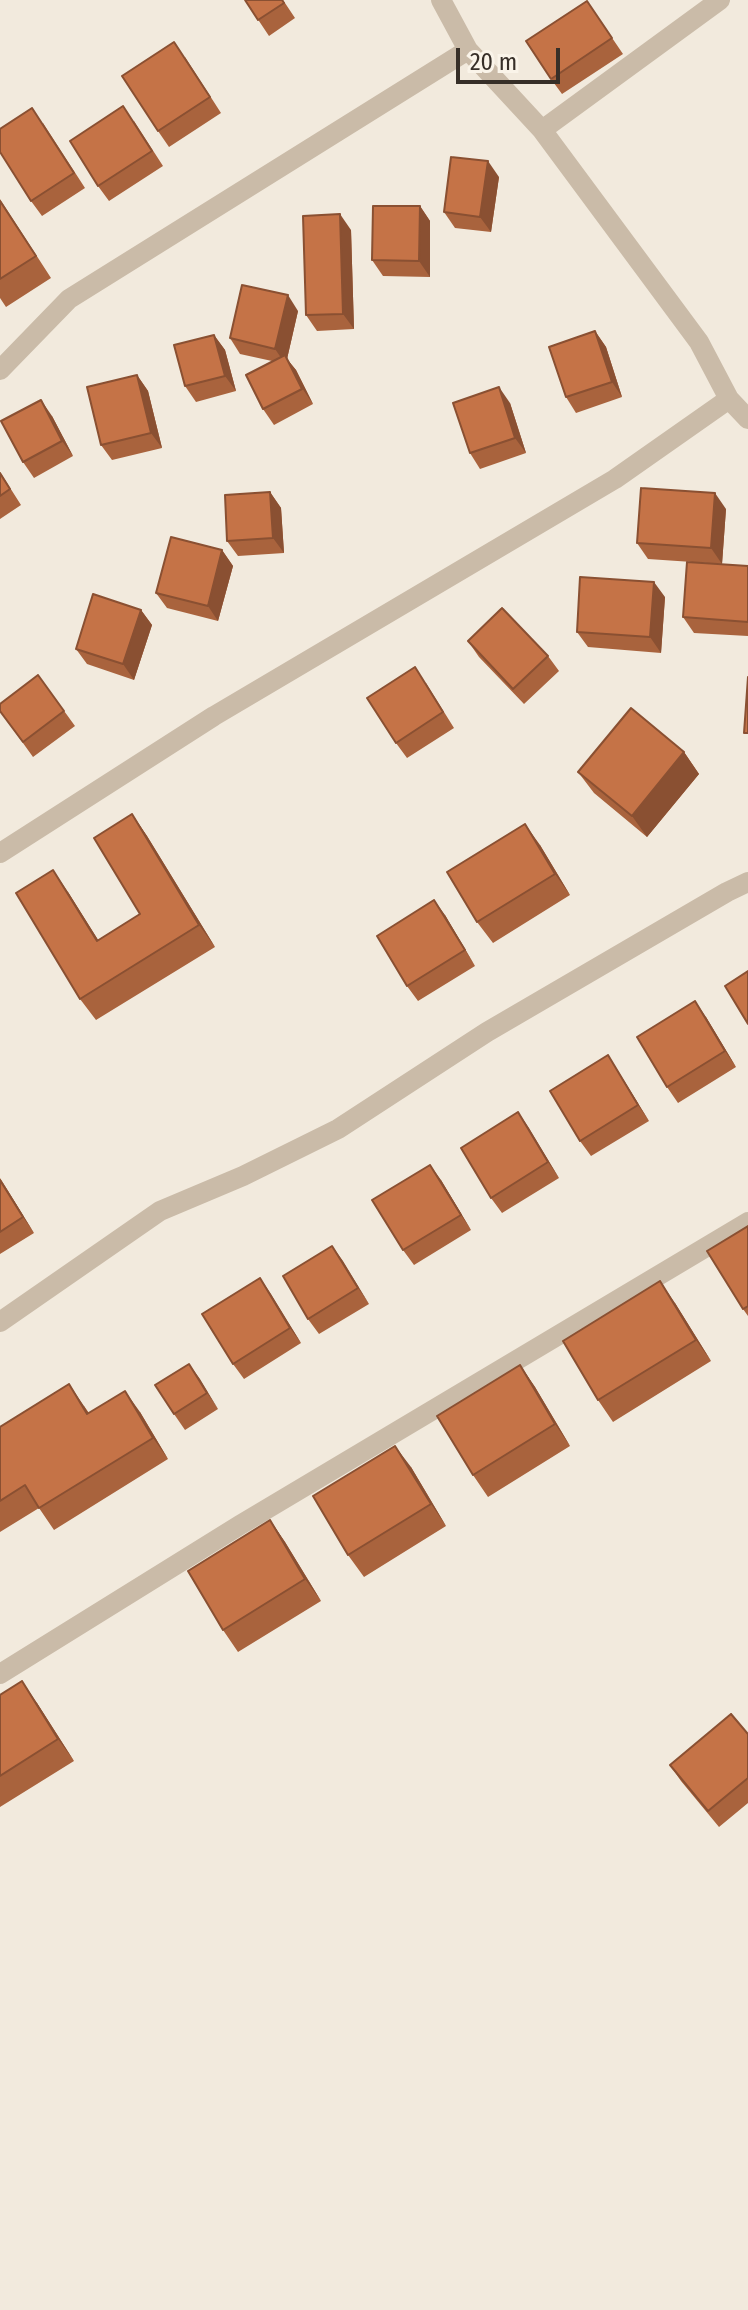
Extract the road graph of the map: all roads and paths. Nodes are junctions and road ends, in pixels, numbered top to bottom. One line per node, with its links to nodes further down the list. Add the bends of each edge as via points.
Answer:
1 (441, 0): 3 (street)
2 (720, 0): 4 (street)
3 (468, 50): 4 (street); 5 (street, via 69,299)
4 (542, 130): 6 (street, via 699,342)
5 (0, 370)
6 (729, 399): 7 (street); 8 (street, via 615,479 214,716)
7 (748, 419)
8 (0, 853)
9 (748, 882): 11 (street, via 487,1032 338,1129 160,1211)
10 (748, 1222): 12 (street)
11 (0, 1322)
12 (0, 1674)

